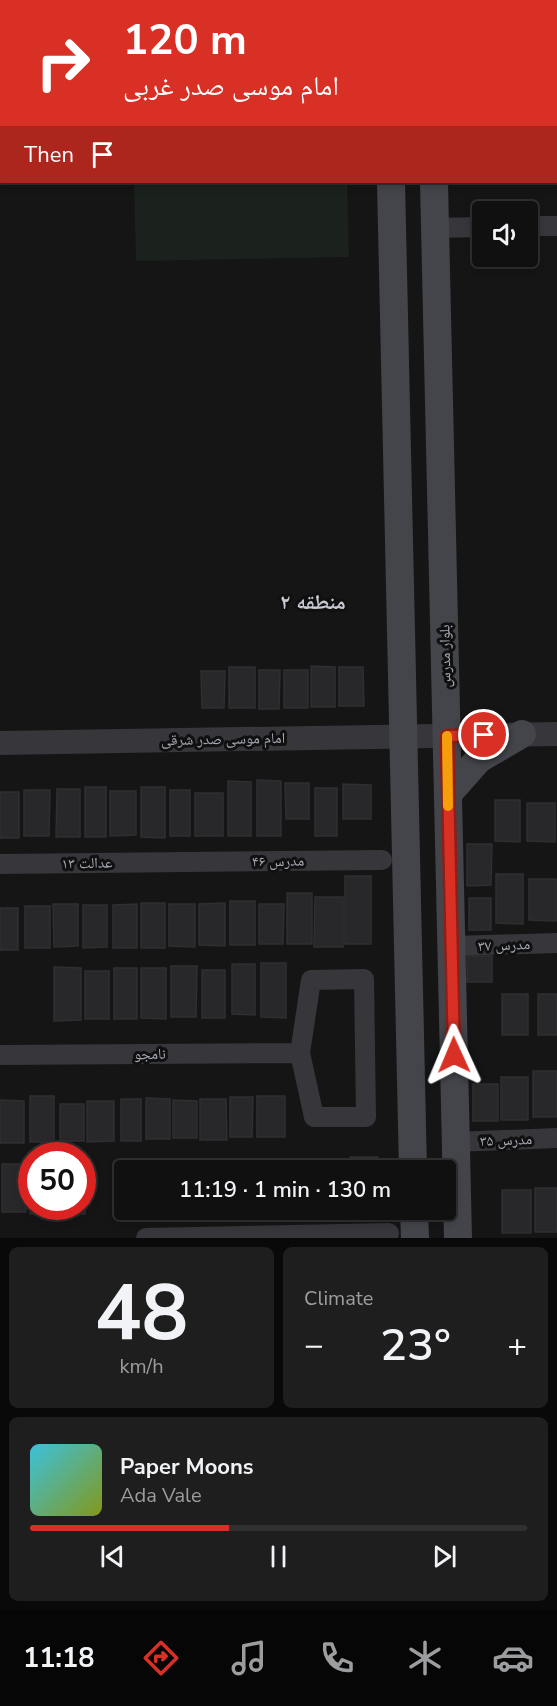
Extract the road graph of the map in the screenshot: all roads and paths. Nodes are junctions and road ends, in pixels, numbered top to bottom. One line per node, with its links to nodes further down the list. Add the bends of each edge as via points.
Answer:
1 (391, 183): 10 (main road)
2 (434, 183): 6 (main road, بلوار مدرس)
3 (538, 226): 4 (street)
4 (557, 226)
5 (472, 227): 6 (street)
6 (435, 228): 9 (main road, بلوار مدرس)
7 (522, 734): 8 (street, امام موسی صدر شرقی); 9 (street, امام موسی صدر شرقی); 12 (main road, via 479,759)
8 (557, 734)
9 (447, 736): 10 (street, امام موسی صدر شرقی); 12 (main road, بلوار مدرس)
10 (404, 737): 11 (street, امام موسی صدر شرقی); 22 (main road)
11 (0, 743)
12 (448, 794): 17 (main road, بلوار مدرس)
13 (382, 860): 14 (street, مدرس ۴۶)
14 (174, 862): 15 (street, عدالت ۱۳)
15 (0, 864)
16 (557, 944): 17 (street, مدرس ۳۷)
17 (451, 946): 21 (main road, بلوار مدرس)
18 (300, 1053): 18 (street, via 311,980 364,979 366,1117 314,1117); 19 (street, نامجو)
19 (0, 1055)
20 (557, 1138): 21 (street, مدرس ۳۵)
21 (456, 1142): 27 (main road, بلوار مدرس)
22 (414, 1160)
23 (409, 1220): 24 (main road)
24 (402, 1235): 26 (street)
25 (146, 1238): 26 (street)
26 (175, 1238)
27 (458, 1238)

